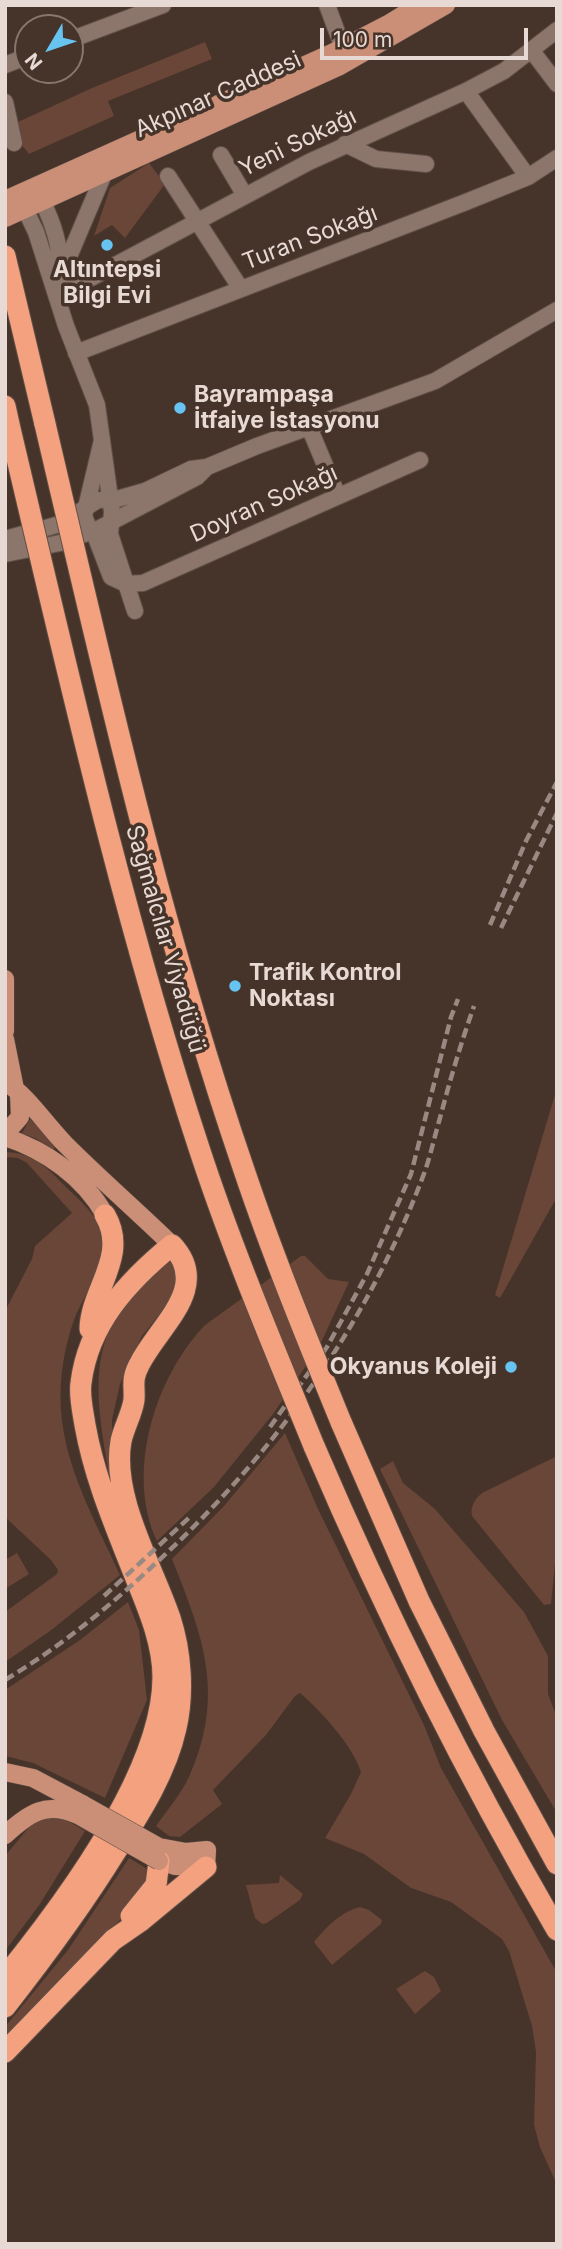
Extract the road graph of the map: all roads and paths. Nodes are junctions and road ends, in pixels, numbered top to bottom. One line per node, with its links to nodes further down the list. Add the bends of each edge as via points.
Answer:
1 (163, 5): 6 (street)
2 (327, 5): 7 (street)
3 (419, 5): 7 (main road, Akpınar Caddesi)
4 (446, 5): 17 (main road, Akpınar Caddesi, via 340,66)
5 (557, 30): 8 (street, Yeni Sokağı)
6 (84, 35)
7 (343, 48): 20 (main road, Akpınar Caddesi)
8 (532, 51): 9 (street); 10 (street, Yeni Sokağı)
9 (557, 84)
10 (466, 91): 13 (street, Yeni Sokağı); 19 (street)
11 (5, 102): 12 (street)
12 (15, 143)
13 (345, 144): 16 (street, via 376,159); 21 (street, Yeni Sokağı)
14 (221, 155): 21 (street)
15 (557, 158): 19 (street, Turan Sokağı)
16 (426, 164)
17 (104, 174): 23 (main road, Akpınar Caddesi); 28 (street)
18 (167, 176): 26 (street)
19 (528, 177): 29 (street, Turan Sokağı)
20 (28, 190): 22 (main road, Akpınar Caddesi); 23 (main road); 24 (main road)
21 (244, 194): 26 (street, Yeni Sokağı)
22 (5, 200)
23 (42, 201): 24 (main road, Akpınar Caddesi); 28 (street, via 59,248)
24 (25, 209): 25 (main road, Akpınar Caddesi); 28 (street)
25 (5, 218)
26 (197, 221): 28 (street, Yeni Sokağı, via 91,278); 29 (street)
27 (5, 256): 58 (highway, Sağmalcılar Viyadüğü, bridge, via 135,802 186,988 248,1183 341,1422 418,1601)
28 (58, 285): 31 (street)
29 (241, 289): 31 (street, Turan Sokağı)
30 (557, 310): 33 (street, via 435,381)
31 (76, 353): 34 (street, via 97,405)
32 (5, 406): 60 (highway, Sağmalcılar Viyadüğü, bridge, via 80,726 158,1015 204,1163 256,1305 369,1573 492,1815)
33 (309, 428): 36 (street); 37 (street)
34 (102, 440): 38 (street); 39 (street)
35 (419, 460): 37 (street, Doyran Sokağı)
36 (207, 467): 38 (street); 40 (street, via 197,477)
37 (338, 496): 44 (street, Doyran Sokağı, via 143,583)
38 (109, 501): 39 (street); 40 (street)
39 (86, 506): 41 (street, via 85,521); 42 (street, via 60,524)
40 (110, 522): 41 (street); 44 (street)
41 (93, 530): 43 (street, via 60,543); 44 (street, via 111,577)
42 (5, 539)
43 (5, 554)
44 (126, 584): 45 (street)
45 (135, 611)
46 (5, 979): 47 (main road)
47 (5, 1031)
48 (5, 1039): 49 (main road)
49 (13, 1088): 50 (main road, via 20,1117); 52 (main road)
50 (5, 1135): 51 (main road, via 53,1160)
51 (105, 1215): 53 (highway, via 113,1251 92,1310)
52 (172, 1245): 53 (highway, via 116,1299); 63 (highway, via 187,1268 188,1282 175,1311 138,1365 132,1383 134,1401 121,1443 120,1470 131,1517 173,1630 180,1688 177,1726 136,1821 74,1916)
53 (92, 1342): 62 (highway, via 81,1384 86,1432 99,1482 150,1614 160,1651 162,1698 141,1770 64,1898)
54 (5, 1772): 55 (main road, via 33,1778)
55 (81, 1810): 56 (main road, via 37,1811); 57 (main road, bridge)
56 (5, 1835)
57 (159, 1854): 59 (main road, via 207,1850); 61 (highway, via 156,1885)
58 (557, 1864)
59 (206, 1867): 61 (highway)
60 (557, 1930)
61 (113, 1940): 64 (highway)
62 (5, 1977)
63 (5, 2007)
64 (5, 2052)

